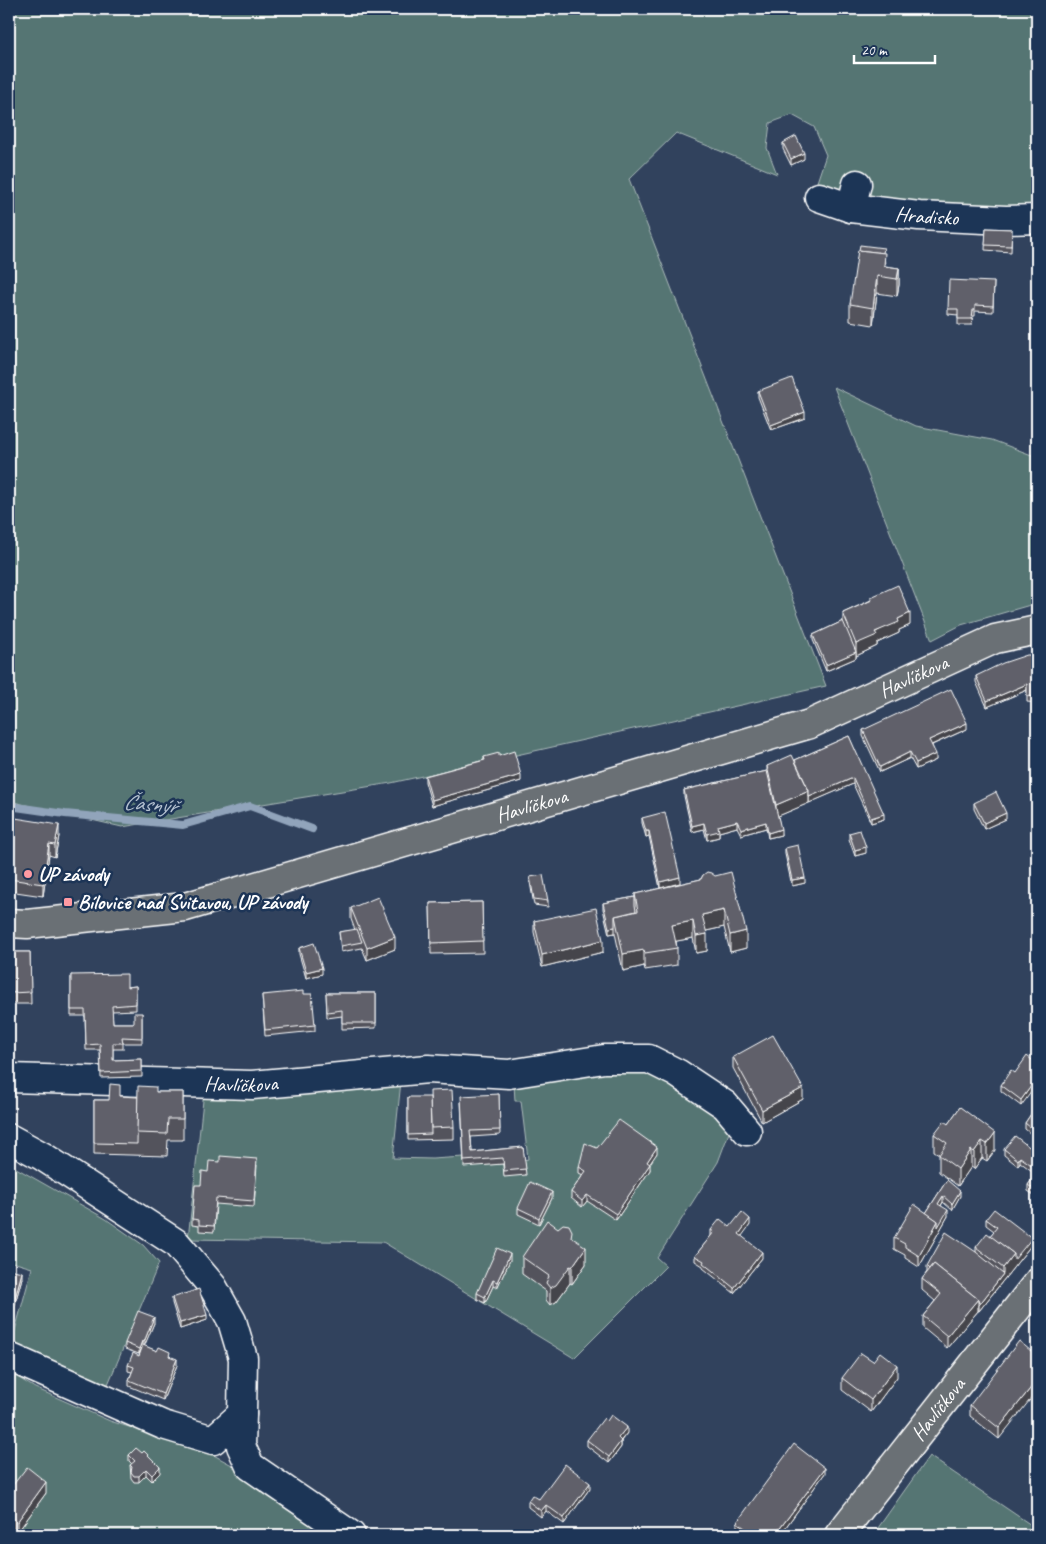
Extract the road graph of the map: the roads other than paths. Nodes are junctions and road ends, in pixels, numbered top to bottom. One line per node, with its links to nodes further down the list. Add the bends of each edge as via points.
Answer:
1 (819, 197): 2 (street, Hradisko, via 854,196 929,216)
2 (1037, 219)
3 (1037, 630): 4 (main road, Havlíčkova, via 995,639 810,724 185,907 27,924)
4 (9, 923)
5 (9, 1078): 6 (street, Havlíčkova, via 252,1085 428,1069 509,1074 604,1059 649,1059 677,1073 725,1105)
6 (747, 1131)
7 (9, 1138): 10 (street, via 176,1243 213,1287 232,1321 243,1358)
8 (1037, 1283): 12 (main road, Havlíčkova)
9 (9, 1357): 10 (street, via 164,1425 213,1440)
10 (242, 1414): 11 (street, via 241,1446 250,1466)
11 (351, 1535)
12 (839, 1535)

